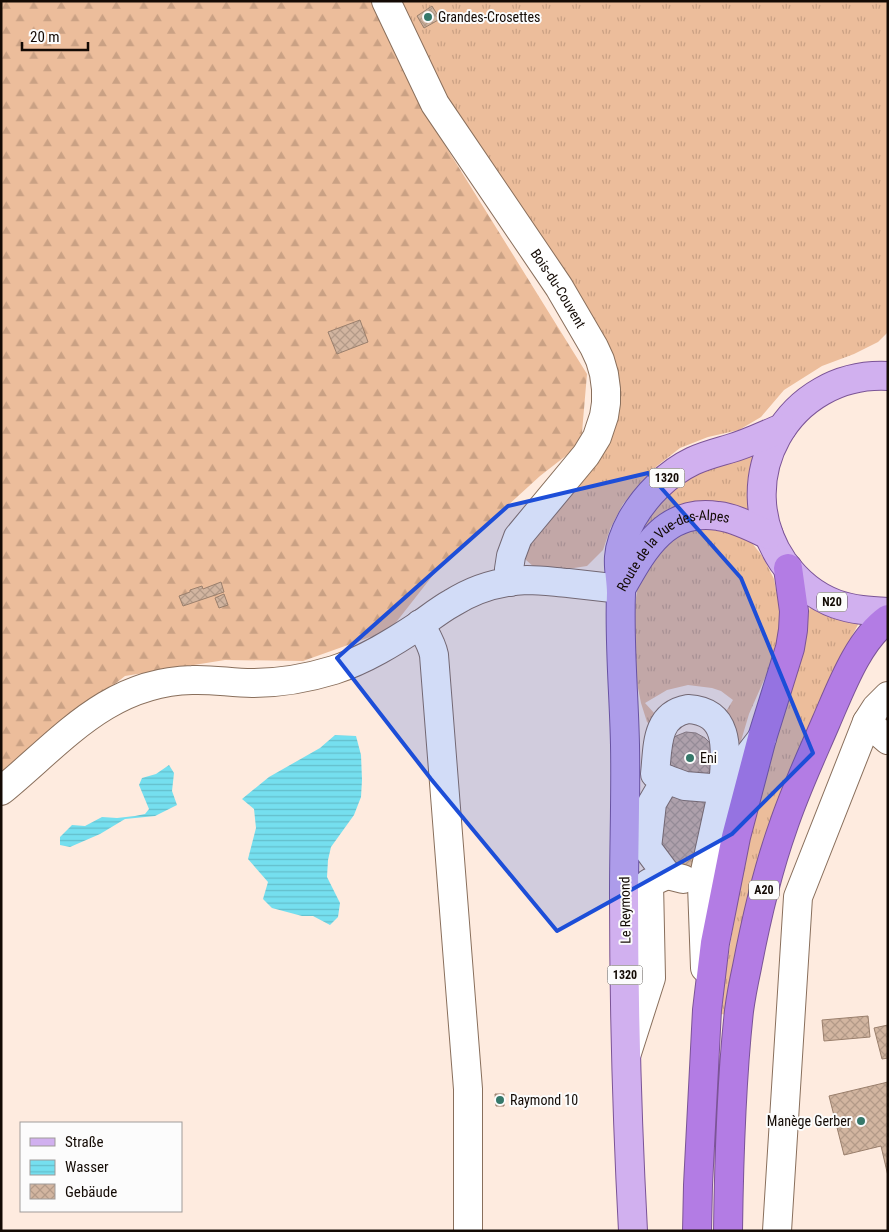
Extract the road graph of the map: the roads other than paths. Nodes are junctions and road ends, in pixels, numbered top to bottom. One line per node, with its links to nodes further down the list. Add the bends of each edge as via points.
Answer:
1 (386, 1): 6 (street, Bois-du-Couvent, via 435,104 559,287 594,347 604,374 606,403 598,437 518,537 510,556)
2 (883, 372): 3 (main road, N20, via 847,380 822,391 803,403)
3 (782, 428): 4 (main road, N20, via 769,453 764,472 762,508); 7 (main road, Route de la Vue-des-Alpes / 1320, via 693,461 669,476 651,493 633,516 622,545 619,558)
4 (769, 535): 5 (main road, N20); 7 (main road, Route de la Vue-des-Alpes / 1320, via 719,516 701,515 678,521 651,540)
5 (788, 568): 8 (main road, N20, via 808,589 833,603 865,611); 13 (highway, via 794,611 790,648)
6 (510, 582): 7 (street, via 541,580); 10 (street, via 468,594)
7 (621, 590): 15 (main road, Le Reymond / 1320)
8 (888, 612)
9 (888, 619): 27 (highway, A20, via 866,641 853,664 782,828 767,879 739,1010 732,1087)
10 (420, 624): 18 (street, via 366,657 313,675 253,683 168,682 118,698 73,728); 24 (street, via 432,647 434,665 468,1089)
11 (888, 696): 12 (street)
12 (867, 722): 14 (street); 28 (street, via 798,897)
13 (762, 738): 17 (street); 22 (highway, via 736,837 717,934)
14 (888, 740)
15 (625, 745): 16 (street); 21 (main road, Le Reymond / 1320)
16 (660, 776): 17 (street, via 684,786); 17 (street, via 658,742 665,722 679,711 698,710 717,721 722,731 725,752); 19 (street, via 652,803 647,848)
17 (723, 789): 20 (street)
18 (1, 791)
19 (658, 879): 20 (street); 21 (street); 23 (street, via 651,978)
20 (702, 885): 22 (street)
21 (624, 896): 23 (main road, Le Reymond / 1320)
22 (707, 1010): 26 (highway)
23 (627, 1054): 25 (main road, Le Reymond / 1320)
24 (468, 1231)
25 (633, 1231)
26 (697, 1231)
27 (728, 1231)
28 (777, 1231)

